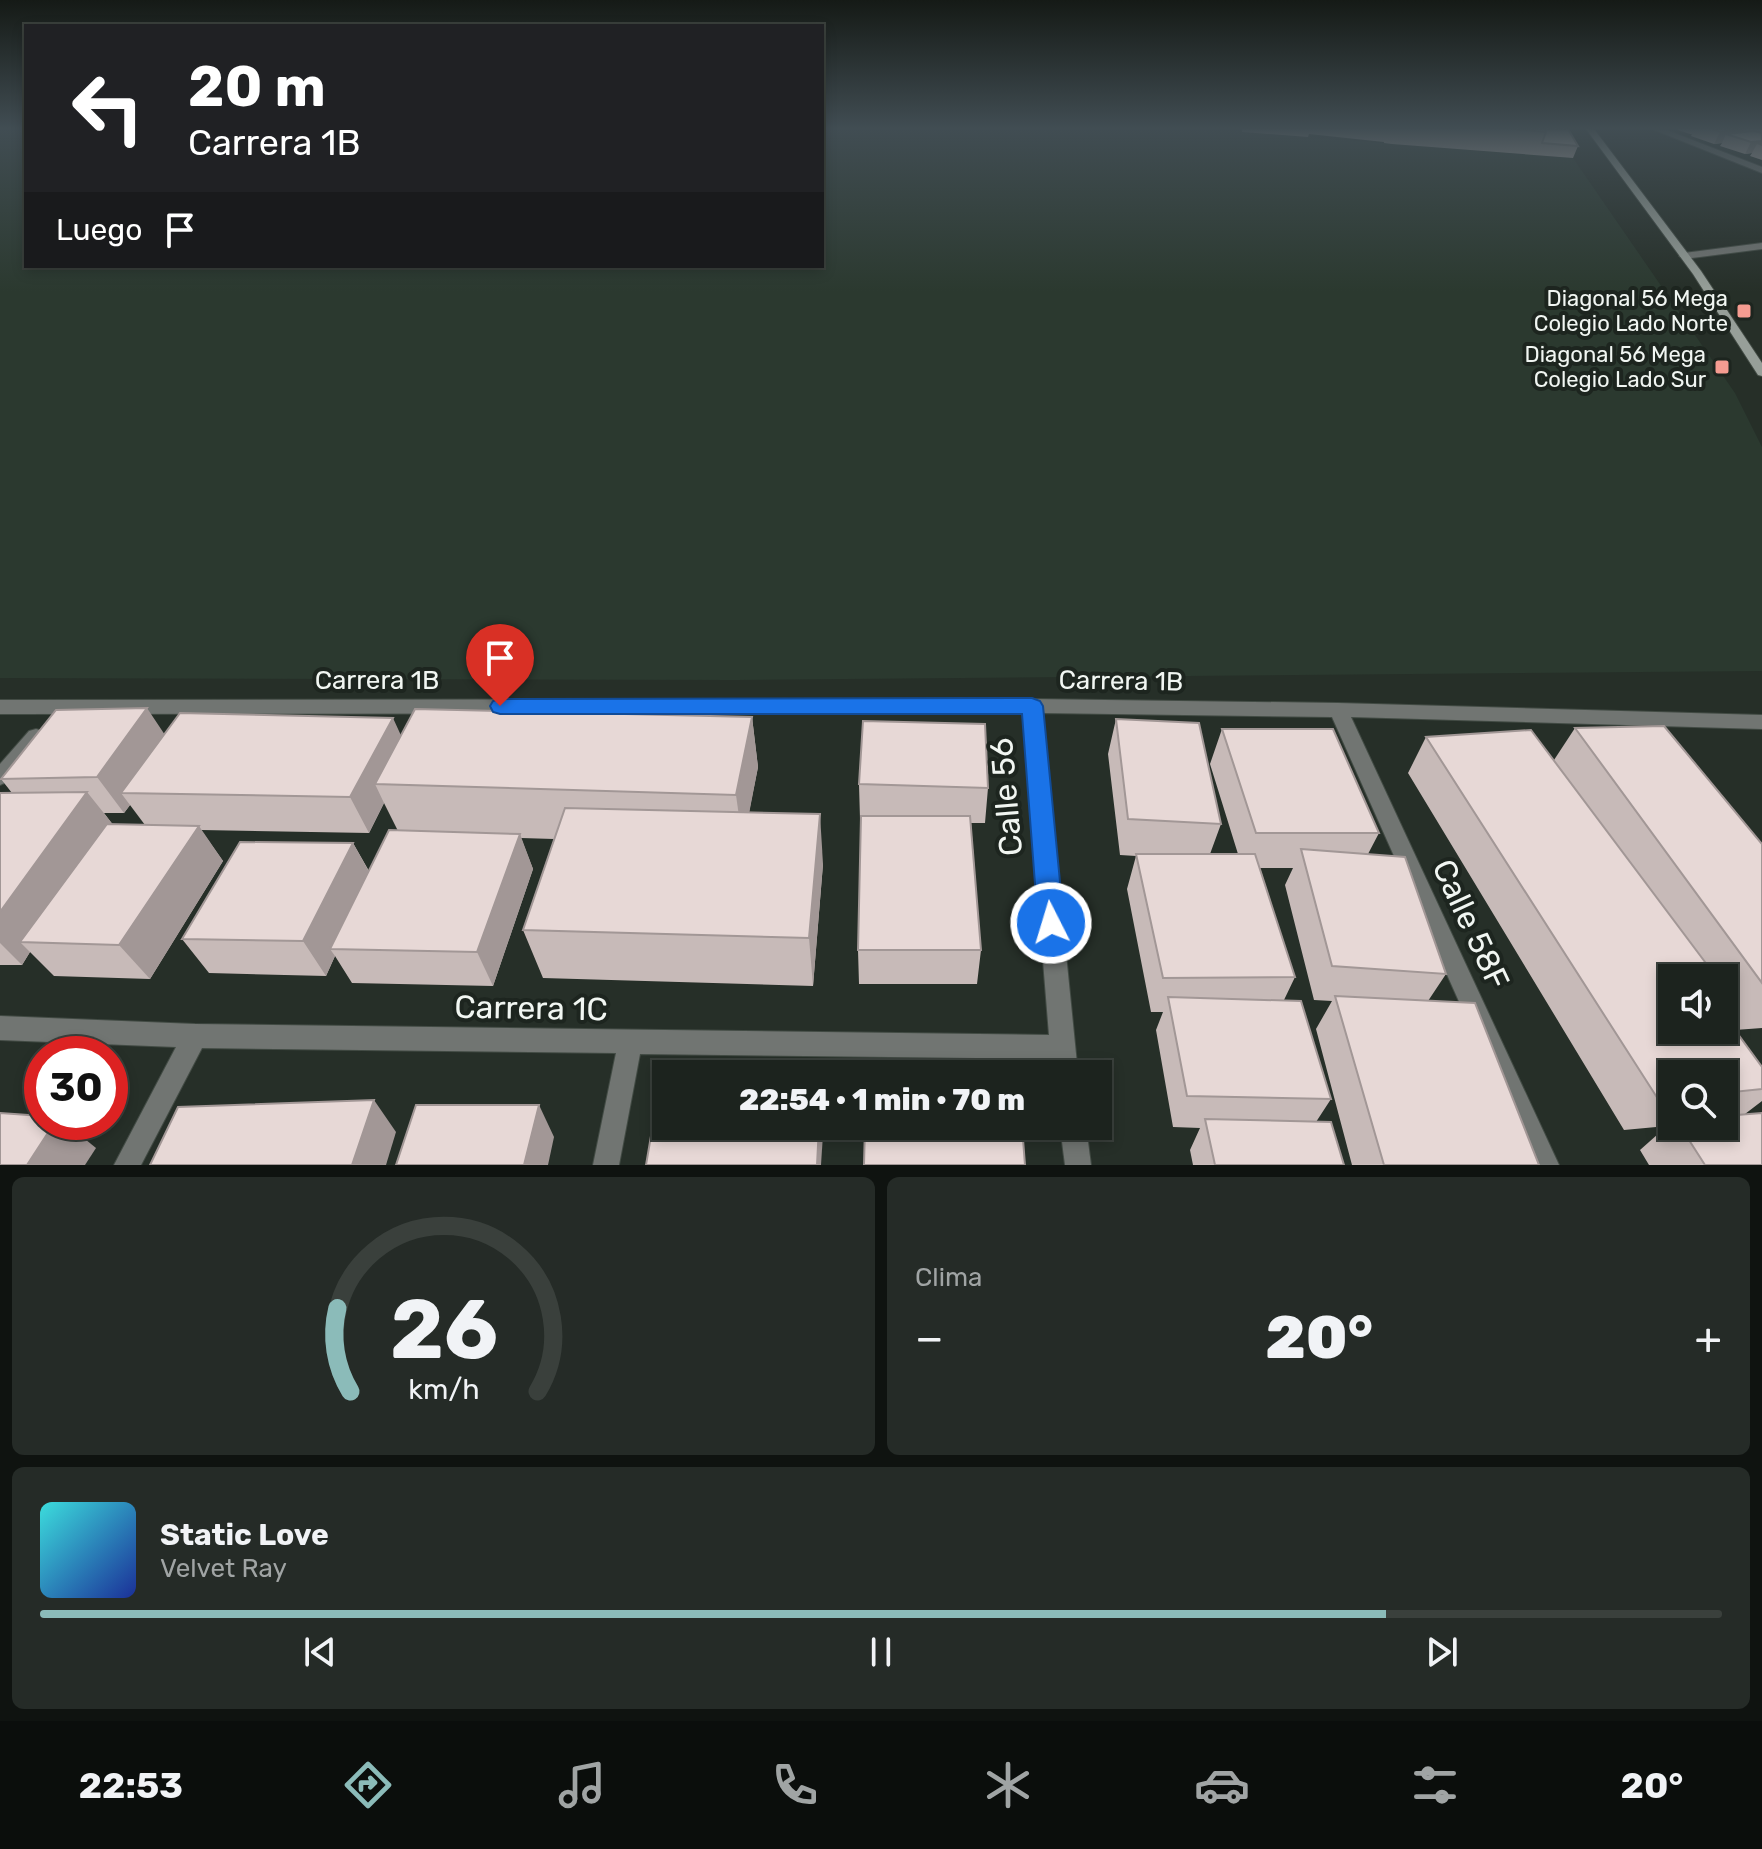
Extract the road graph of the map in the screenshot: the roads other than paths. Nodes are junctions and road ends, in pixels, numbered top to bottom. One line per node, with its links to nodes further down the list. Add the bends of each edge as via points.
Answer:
1 (1630, 183): 3 (main road)
2 (1762, 246): 3 (street)
3 (1684, 256): 4 (main road)
4 (1762, 372)
5 (1032, 706): 7 (street, Carrera 1B); 8 (street, Carrera 1B); 14 (street, Calle 56)
6 (0, 707): 7 (street, Carrera 1B)
7 (62, 707): 10 (street)
8 (1338, 710): 9 (street, Carrera 1B); 20 (street, Calle 58F)
9 (1762, 722)
10 (0, 777)
11 (0, 1028): 12 (street, Carrera 1C)
12 (195, 1036): 13 (street, Carrera 1C); 17 (street)
13 (630, 1043): 14 (street, Carrera 1C); 18 (street)
14 (1062, 1047): 15 (street, Calle 56)
15 (1063, 1060)
16 (1075, 1140): 19 (street)
17 (127, 1165)
18 (606, 1165)
19 (1078, 1165)
20 (1546, 1165)

